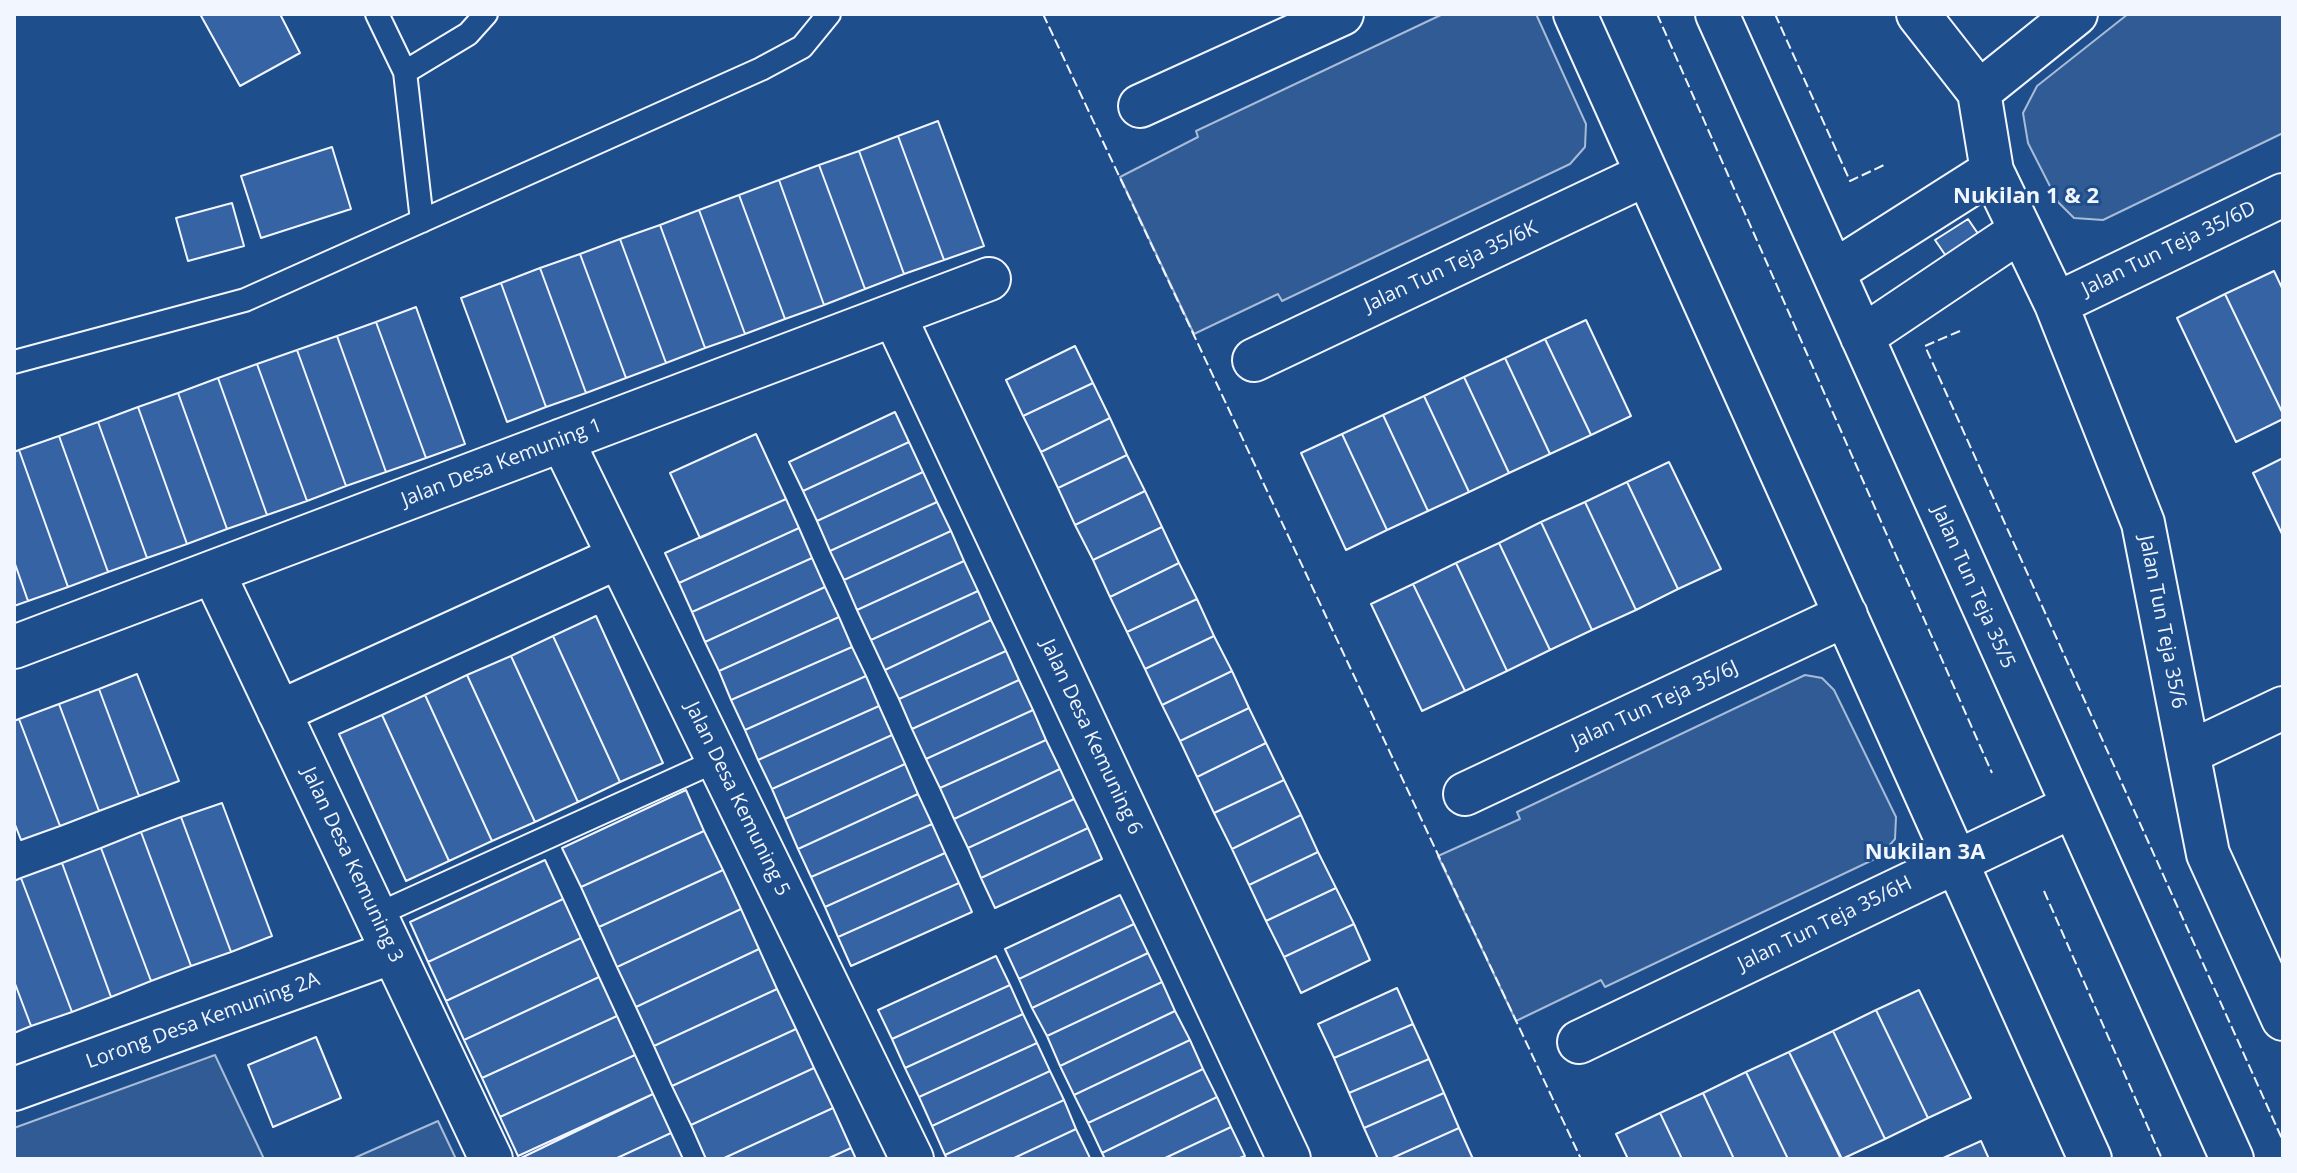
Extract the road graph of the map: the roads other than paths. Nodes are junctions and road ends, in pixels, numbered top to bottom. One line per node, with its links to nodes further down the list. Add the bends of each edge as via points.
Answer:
1 (377, 14): 9 (lane)
2 (486, 14): 9 (lane, via 468,34)
3 (829, 14): 15 (lane, via 802,47 761,69)
4 (1342, 14): 11 (street)
5 (1575, 14): 13 (street)
6 (1717, 14): 17 (street, Jalan Tun Teja 35/5)
7 (1918, 14): 10 (street, Jalan Tun Teja 35/6)
8 (2076, 14): 10 (street)
9 (405, 72): 15 (lane)
10 (1979, 92): 12 (street, Jalan Tun Teja 35/6)
11 (1140, 106)
12 (1992, 171): 16 (street, Jalan Tun Teja 35/6); 17 (street)
13 (1647, 174): 22 (street, Jalan Tun Teja 35/6K); 27 (street)
14 (2283, 195): 19 (street, Jalan Tun Teja 35/6D)
15 (422, 221): 23 (lane, via 245,300)
16 (2020, 231): 19 (street, Jalan Tun Teja 35/6); 21 (street)
17 (1833, 272): 21 (street, Jalan Tun Teja 35/5)
18 (989, 279): 20 (street, Jalan Desa Kemuning 1)
19 (2056, 304): 31 (street, Jalan Tun Teja 35/6, via 2143,523)
20 (894, 315): 24 (street, Jalan Desa Kemuning 1); 42 (street, Jalan Desa Kemuning 6)
21 (1862, 337): 34 (street, Jalan Tun Teja 35/5)
22 (1254, 360)
23 (14, 362)
24 (562, 440): 25 (street, Jalan Desa Kemuning 5); 26 (street, Jalan Desa Kemuning 1)
25 (619, 557): 30 (street); 32 (street, Jalan Desa Kemuning 5)
26 (213, 572): 28 (street, Jalan Desa Kemuning 1); 30 (street, Jalan Desa Kemuning 3)
27 (1846, 615): 33 (street, Jalan Tun Teja 35/6J); 35 (street)
28 (14, 647)
29 (2283, 708): 31 (street)
30 (279, 712): 36 (street, Jalan Desa Kemuning 3)
31 (2188, 753): 37 (street, Jalan Tun Teja 35/6, via 2208,854)
32 (718, 760): 36 (lane); 41 (street, Jalan Desa Kemuning 5)
33 (1465, 794)
34 (2071, 807): 35 (street, Jalan Tun Teja 35/6H); 44 (street, Jalan Tun Teja 35/5)
35 (1956, 861): 38 (street, Jalan Tun Teja 35/6H); 43 (street)
36 (384, 934): 39 (street, Lorong Desa Kemuning 2A); 40 (street, Jalan Desa Kemuning 3)
37 (2283, 1019)
38 (1579, 1042)
39 (14, 1089)
40 (491, 1159)
41 (912, 1159)
42 (1289, 1159)
43 (2090, 1159)
44 (2232, 1159)

